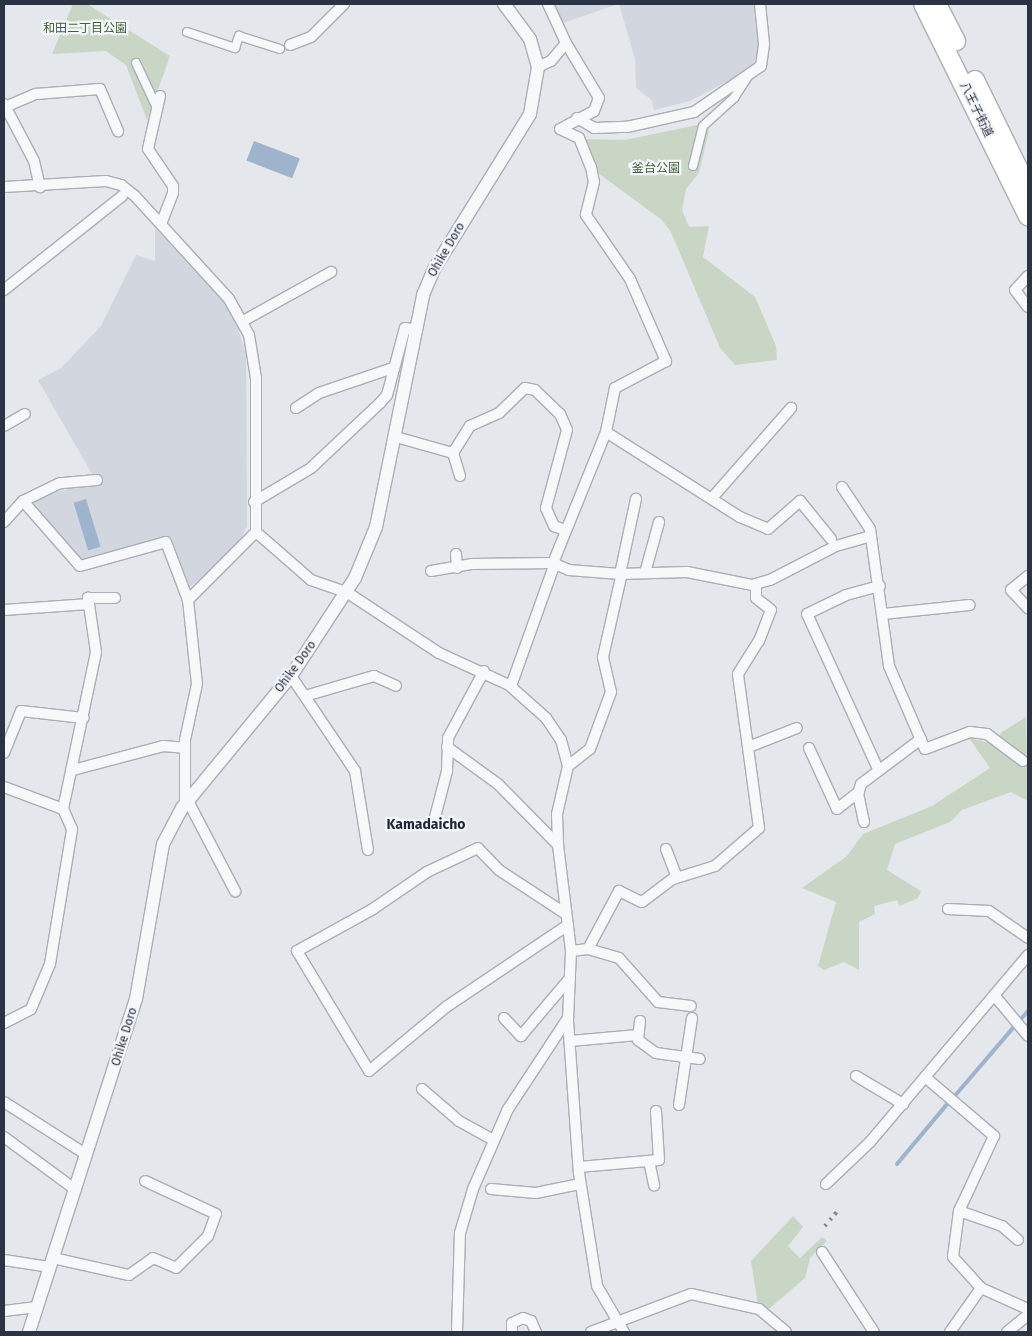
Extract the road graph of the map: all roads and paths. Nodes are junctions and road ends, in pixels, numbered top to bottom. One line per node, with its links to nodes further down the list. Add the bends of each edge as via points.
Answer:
1 (344, 4): 8 (street, via 311,37)
2 (504, 4): 12 (street, Ohike Doro, via 530,40)
3 (548, 4): 9 (street)
4 (760, 4): 13 (street, via 764,44 761,66)
5 (923, 4): 24 (highway, 八王子街道)
6 (937, 4): 22 (highway, 八王子街道)
7 (186, 32): 10 (street, via 235,48 239,36)
8 (290, 44)
9 (566, 44): 12 (street, via 551,61); 17 (street, via 599,98 594,111)
10 (280, 49)
11 (136, 63): 16 (street)
12 (538, 67): 31 (street, Ohike Doro, via 530,114 434,269)
13 (747, 78): 17 (street, via 694,112 667,119 594,128); 19 (street, via 734,98 703,126)
14 (160, 96): 16 (street)
15 (4, 106): 18 (street, via 36,94 100,89); 21 (street, via 34,161)
16 (157, 108): 25 (street, via 148,149 173,186)
17 (577, 118): 37 (street, via 560,129 579,138 591,167 594,182 586,215 630,279 666,361 615,388)
18 (118, 131)
19 (694, 166)
20 (4, 187): 21 (street)
21 (40, 187): 23 (street, via 106,181)
22 (1028, 188)
23 (126, 193): 25 (street); 28 (street)
24 (1028, 216)
25 (160, 224): 30 (street, via 230,299)
26 (331, 272): 30 (street)
27 (1028, 276): 29 (street, via 1016,290)
28 (4, 290)
29 (1028, 307)
30 (243, 321): 46 (street, via 256,378)
31 (417, 330): 32 (street, via 406,328); 38 (street, Ohike Doro)
32 (393, 368): 33 (street, via 319,393); 46 (street, via 387,395 333,450)
33 (296, 408)
34 (791, 408): 43 (street)
35 (25, 414): 36 (street)
36 (4, 426)
37 (606, 432): 43 (street); 49 (street)
38 (396, 437): 39 (street); 62 (street, Ohike Doro, via 376,527)
39 (453, 453): 40 (street); 49 (street, via 470,426 499,413 524,388 535,390 560,414 567,430 546,508 554,526)
40 (460, 476)
41 (97, 480): 45 (street, via 60,483)
42 (842, 487): 51 (street, via 870,529)
43 (712, 498): 52 (street, via 768,530 800,501)
44 (636, 499): 57 (street)
45 (23, 501): 47 (street); 64 (street, via 80,566 166,542)
46 (254, 502): 50 (street)
47 (4, 522)
48 (659, 522): 58 (street)
49 (564, 530): 54 (street)
50 (256, 532): 62 (street, via 311,580); 64 (street)
51 (870, 536): 60 (street, via 836,546); 61 (street)
52 (830, 539)
53 (456, 554): 55 (street)
54 (554, 563): 55 (street); 57 (street, via 569,570); 73 (street)
55 (457, 568): 56 (street)
56 (431, 571)
57 (621, 573): 58 (street); 84 (street, via 603,657 612,692 590,749)
58 (645, 573): 60 (street, via 687,572)
59 (1028, 576): 67 (street, via 1011,590)
60 (756, 584): 78 (street, via 756,598 771,610 759,641 738,674)
61 (880, 586): 69 (street); 85 (street, via 846,595 807,614)
62 (348, 593): 70 (street, via 439,653); 71 (street, Ohike Doro)
63 (115, 598): 65 (street, via 88,598)
64 (188, 600): 80 (street, via 197,684)
65 (89, 604): 68 (street); 75 (street, via 96,652)
66 (970, 605): 69 (street)
67 (1028, 608)
68 (4, 610)
69 (883, 614): 77 (street, via 890,666)
70 (484, 670): 73 (street); 79 (street)
71 (291, 676): 74 (street); 89 (street, Ohike Doro)
72 (396, 686): 74 (street, via 374,676)
73 (511, 686): 84 (street, via 550,722 561,740)
74 (305, 696): 95 (street, via 355,771)
75 (84, 718): 82 (street, via 21,711); 86 (street)
76 (797, 728): 78 (street)
77 (920, 739): 83 (street, via 925,749 970,732 987,734); 85 (street)
78 (751, 746): 96 (street, via 759,828 715,866)
79 (447, 747): 91 (street, via 447,771); 93 (street, via 498,784)
80 (184, 748): 86 (street, via 163,746); 89 (street)
81 (809, 748): 88 (street, via 837,809)
82 (4, 753)
83 (1023, 761)
84 (568, 766): 93 (street, via 557,814)
85 (878, 769): 88 (street, via 861,784)
86 (73, 770): 90 (street)
87 (4, 787): 90 (street)
88 (859, 792): 92 (street)
89 (186, 803): 97 (street); 127 (street, Ohike Doro, via 163,844 136,999)
90 (63, 809): 112 (street, via 72,829 50,964 31,1009)
91 (434, 821)
92 (864, 822)
93 (558, 845): 99 (street)
94 (666, 849): 96 (street)
95 (368, 850)
96 (677, 877): 102 (street, via 642,902 619,891)
97 (235, 891)
98 (948, 909): 101 (street, via 988,911)
99 (566, 914): 100 (street); 100 (street, via 499,870 478,848 427,872 373,909 297,951 369,1071 446,1007)
100 (568, 925): 103 (street)
101 (1028, 938)
102 (588, 949): 103 (street); 107 (street, via 620,958 658,1002)
103 (571, 951): 105 (street)
104 (1028, 954): 106 (street)
105 (570, 978): 108 (street); 109 (street, via 521,1036)
106 (994, 994): 114 (street); 119 (street)
107 (691, 1006)
108 (569, 1017): 115 (street); 126 (street)
109 (504, 1018)
110 (692, 1018): 116 (street)
111 (640, 1021): 113 (street)
112 (4, 1023)
113 (638, 1035): 115 (street); 116 (street, via 638,1040 656,1053)
114 (1028, 1036)
115 (570, 1041): 129 (street)
116 (687, 1058): 117 (street); 123 (street)
117 (700, 1059)
118 (856, 1076): 122 (street)
119 (926, 1077): 122 (street); 136 (street, via 994,1136)
120 (422, 1090): 126 (street, via 459,1120)
121 (4, 1102): 127 (street)
122 (903, 1104): 132 (street)
123 (679, 1105)
124 (656, 1112): 128 (street, via 659,1160)
125 (4, 1138): 135 (street)
126 (492, 1139): 147 (street, via 460,1233)
127 (87, 1155): 135 (street, Ohike Doro)
128 (649, 1161): 129 (street); 133 (street)
129 (579, 1167): 131 (street)
130 (145, 1181): 140 (street, via 216,1214 208,1236 176,1268 153,1258 129,1275)
131 (580, 1184): 134 (street, via 536,1193); 145 (street, via 597,1286)
132 (826, 1184)
133 (654, 1185)
134 (491, 1189)
135 (76, 1190): 140 (street, Ohike Doro)
136 (959, 1211): 137 (street, via 1002,1226); 141 (street, via 953,1257)
137 (1018, 1240)
138 (822, 1252): 153 (street)
139 (4, 1260): 140 (street)
140 (52, 1263): 142 (street, Ohike Doro)
141 (981, 1288): 143 (street); 154 (street)
142 (37, 1307): 144 (street); 146 (street, Ohike Doro)
143 (1027, 1309): 155 (street)
144 (4, 1311)
145 (616, 1320): 150 (street); 151 (street); 152 (street, via 691,1294 706,1294 768,1313)
146 (29, 1332)
147 (457, 1332)
148 (512, 1332): 149 (street, via 512,1323 522,1318 530,1321)
149 (536, 1332)
150 (591, 1332)
151 (624, 1332)
152 (786, 1332)
153 (874, 1332)
154 (950, 1332)
155 (1007, 1332)

